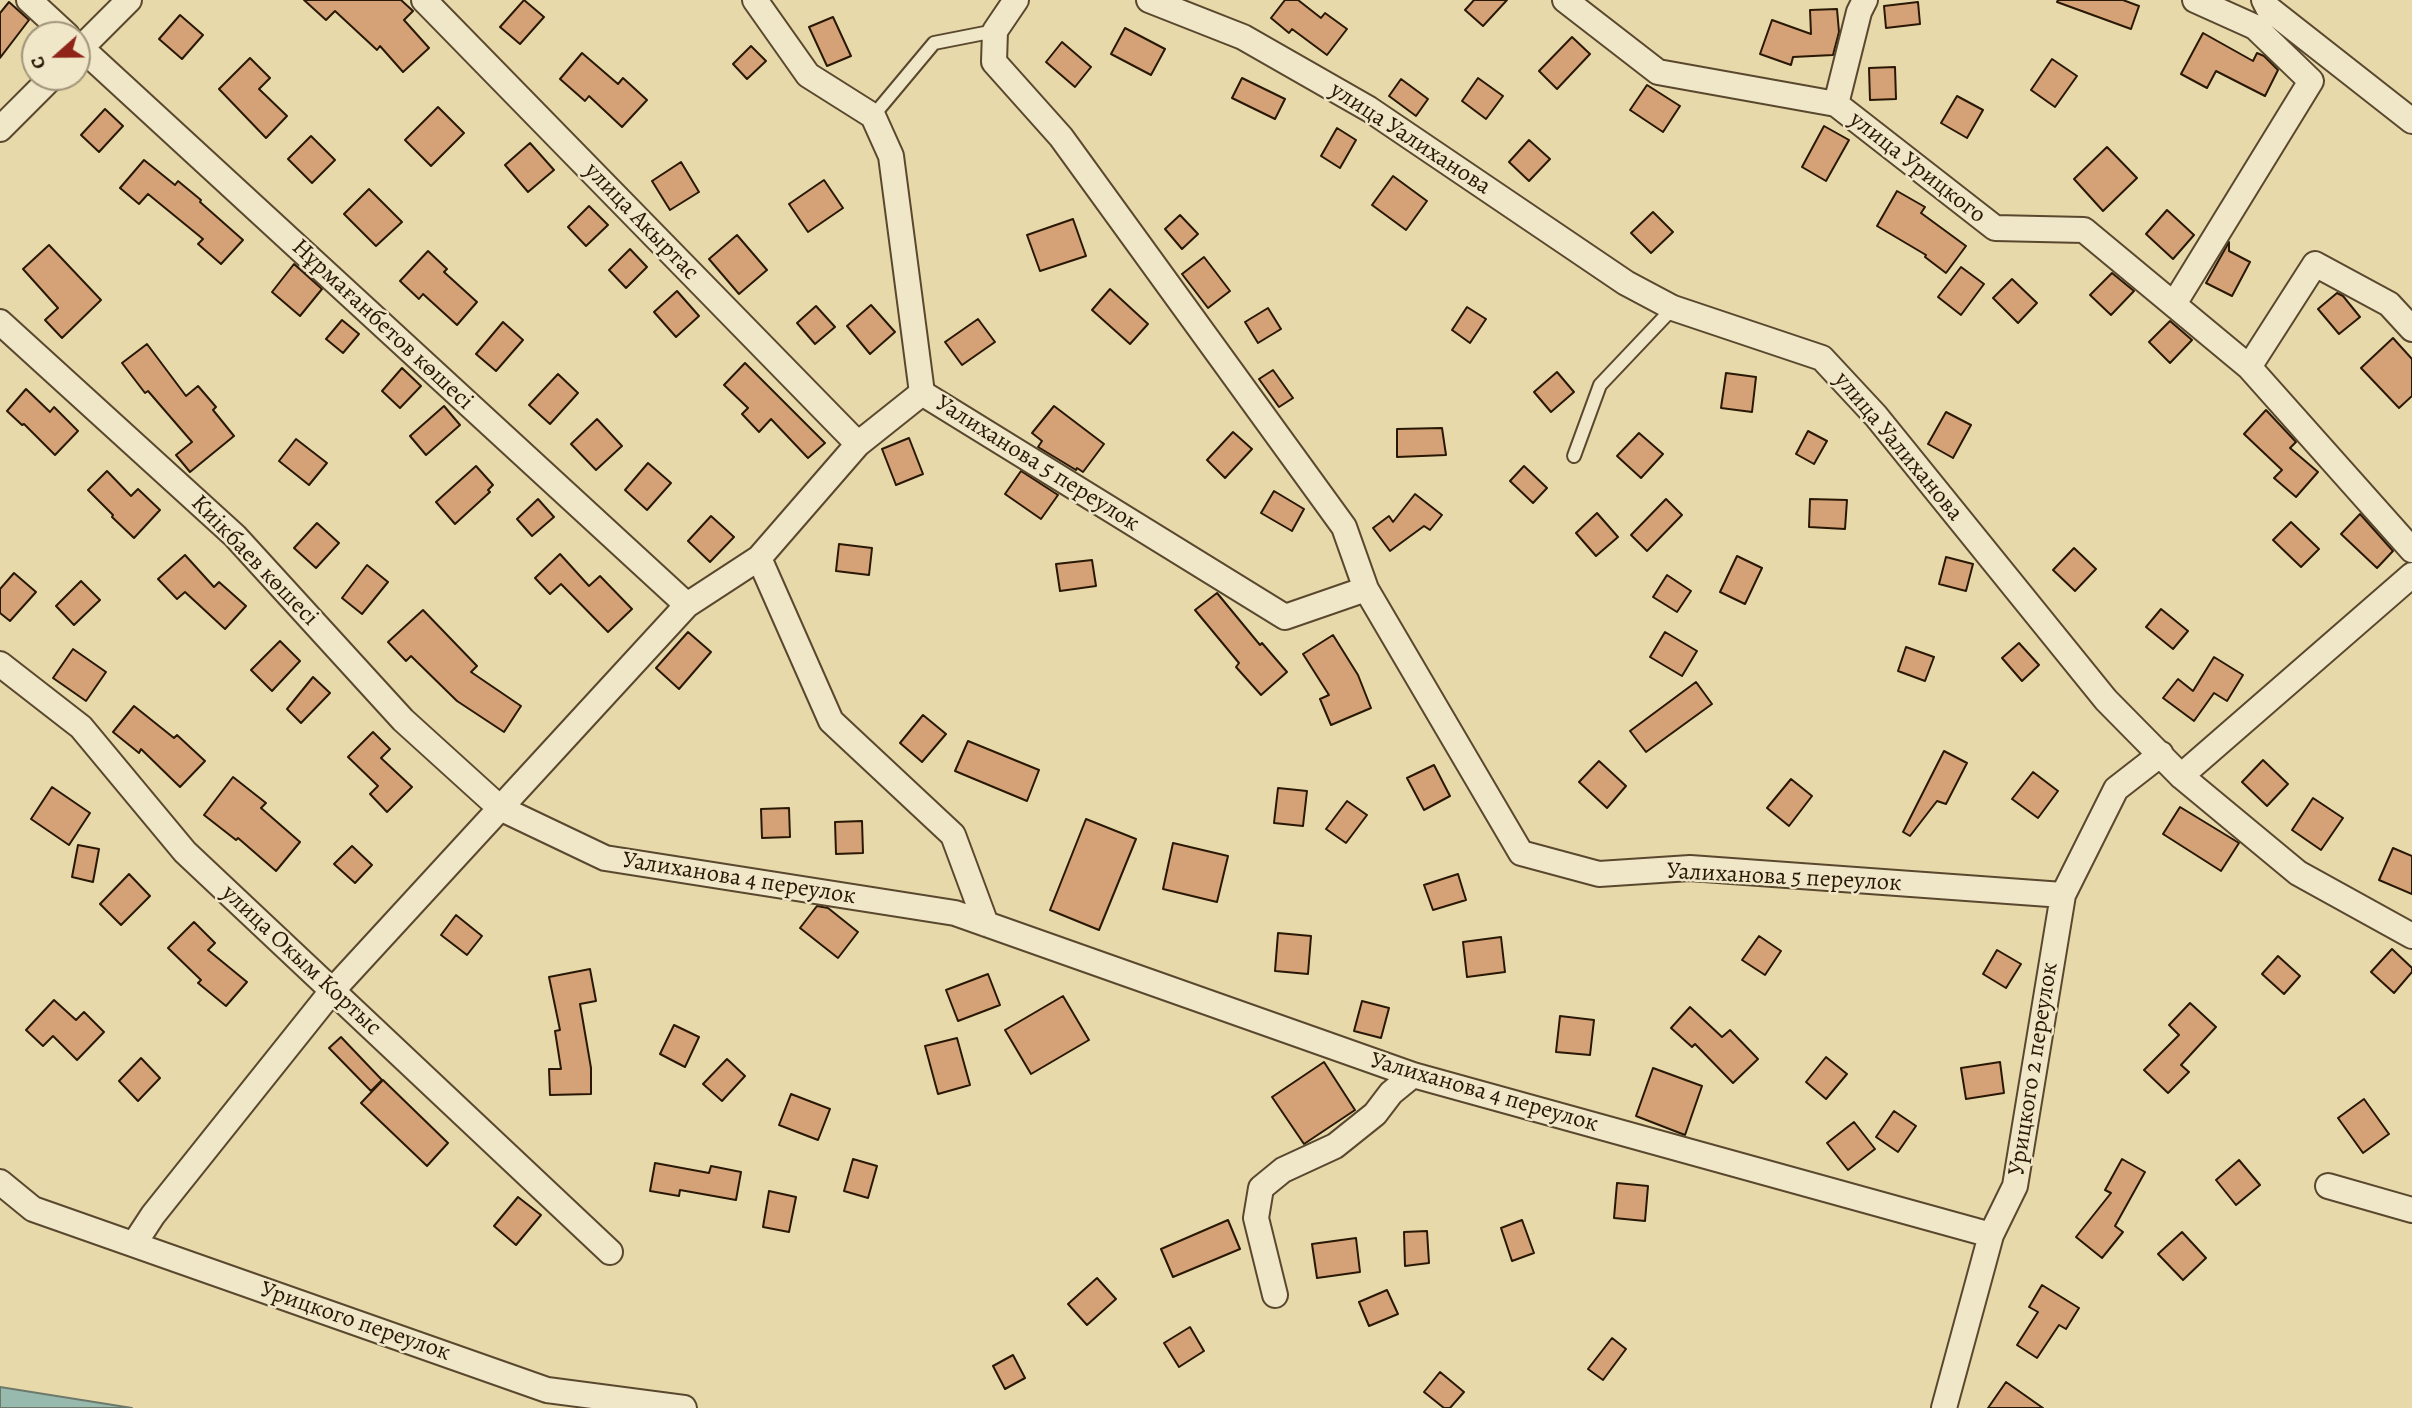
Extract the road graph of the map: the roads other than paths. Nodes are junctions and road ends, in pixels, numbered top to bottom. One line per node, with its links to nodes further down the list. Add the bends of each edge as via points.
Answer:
1 (29, 0): 11 (street, Нұрмағанбетов көшесі)
2 (130, 0): 13 (street)
3 (425, 0): 26 (street, улица Акыртас)
4 (755, 0): 17 (street, via 808,75)
5 (1016, 0): 12 (street)
6 (1149, 0): 21 (street, улица Уалиханова, via 1243,37 1369,109 1626,283)
7 (1565, 0): 16 (street, улица Урицкого, via 1658,72)
8 (1865, 0): 16 (street)
9 (2195, 0): 20 (street, via 2255,27 2311,80)
10 (2264, 0): 18 (street, via 2268,8)
11 (50, 21)
12 (995, 31): 17 (lane, via 934,43); 31 (street, Уалиханова 5 переулок, via 994,62 1061,136 1344,527)
13 (91, 32)
14 (91, 60): 32 (street, Нұрмағанбетов көшесі)
15 (38, 91): 19 (street)
16 (1836, 104): 20 (street, улица Урицкого, via 1995,228 2084,230)
17 (873, 116): 25 (street, Уалиханова 5 переулок, via 891,156)
18 (2412, 121)
19 (0, 129)
20 (2174, 304): 24 (street, улица Урицкого)
21 (1673, 308): 27 (lane, via 1600,386); 34 (street, улица Уалиханова, via 1822,358 1876,416 2106,700)
22 (0, 323): 36 (street, Киікбаев көшесі, via 235,536 403,720)
23 (2412, 329): 24 (street, via 2389,304 2315,264)
24 (2249, 367): 28 (street, улица Урицкого)
25 (922, 393): 26 (street); 31 (street, Уалиханова 5 переулок, via 1285,617)
26 (858, 444): 29 (street)
27 (1574, 456)
28 (2412, 550)
29 (759, 558): 32 (street); 38 (street, via 831,721 953,835)
30 (2412, 575): 35 (street)
31 (1366, 589): 37 (street, Уалиханова 5 переулок, via 1521,853 1599,874 1690,869)
32 (687, 605): 36 (street)
33 (0, 664): 40 (street, улица Окым Кортыс, via 81,727 185,852)
34 (2161, 754): 35 (street, улица Уалиханова); 37 (street, Урицкого 2 переулок, via 2116,789)
35 (2181, 776): 39 (street, улица Уалиханова, via 2298,873)
36 (500, 808): 38 (street, Уалиханова 4 переулок, via 605,858 955,913); 40 (street)
37 (2063, 895): 45 (street, Урицкого 2 переулок, via 2015,1186)
38 (986, 924): 41 (street, Уалиханова 4 переулок)
39 (2412, 936)
40 (332, 991): 46 (street, via 153,1214); 47 (street, улица Окым Кортыс)
41 (1413, 1075): 45 (street, Уалиханова 4 переулок); 48 (street, via 1335,1146 1283,1170 1261,1188 1256,1218)
42 (0, 1182): 46 (street, Урицкого переулок, via 33,1209)
43 (2328, 1186): 44 (street)
44 (2412, 1210)
45 (1991, 1235): 50 (street, Урицкого 2 переулок)
46 (134, 1244): 49 (street, Урицкого переулок, via 547,1390)
47 (610, 1252)
48 (1275, 1295)
49 (684, 1408)
50 (1944, 1408)

